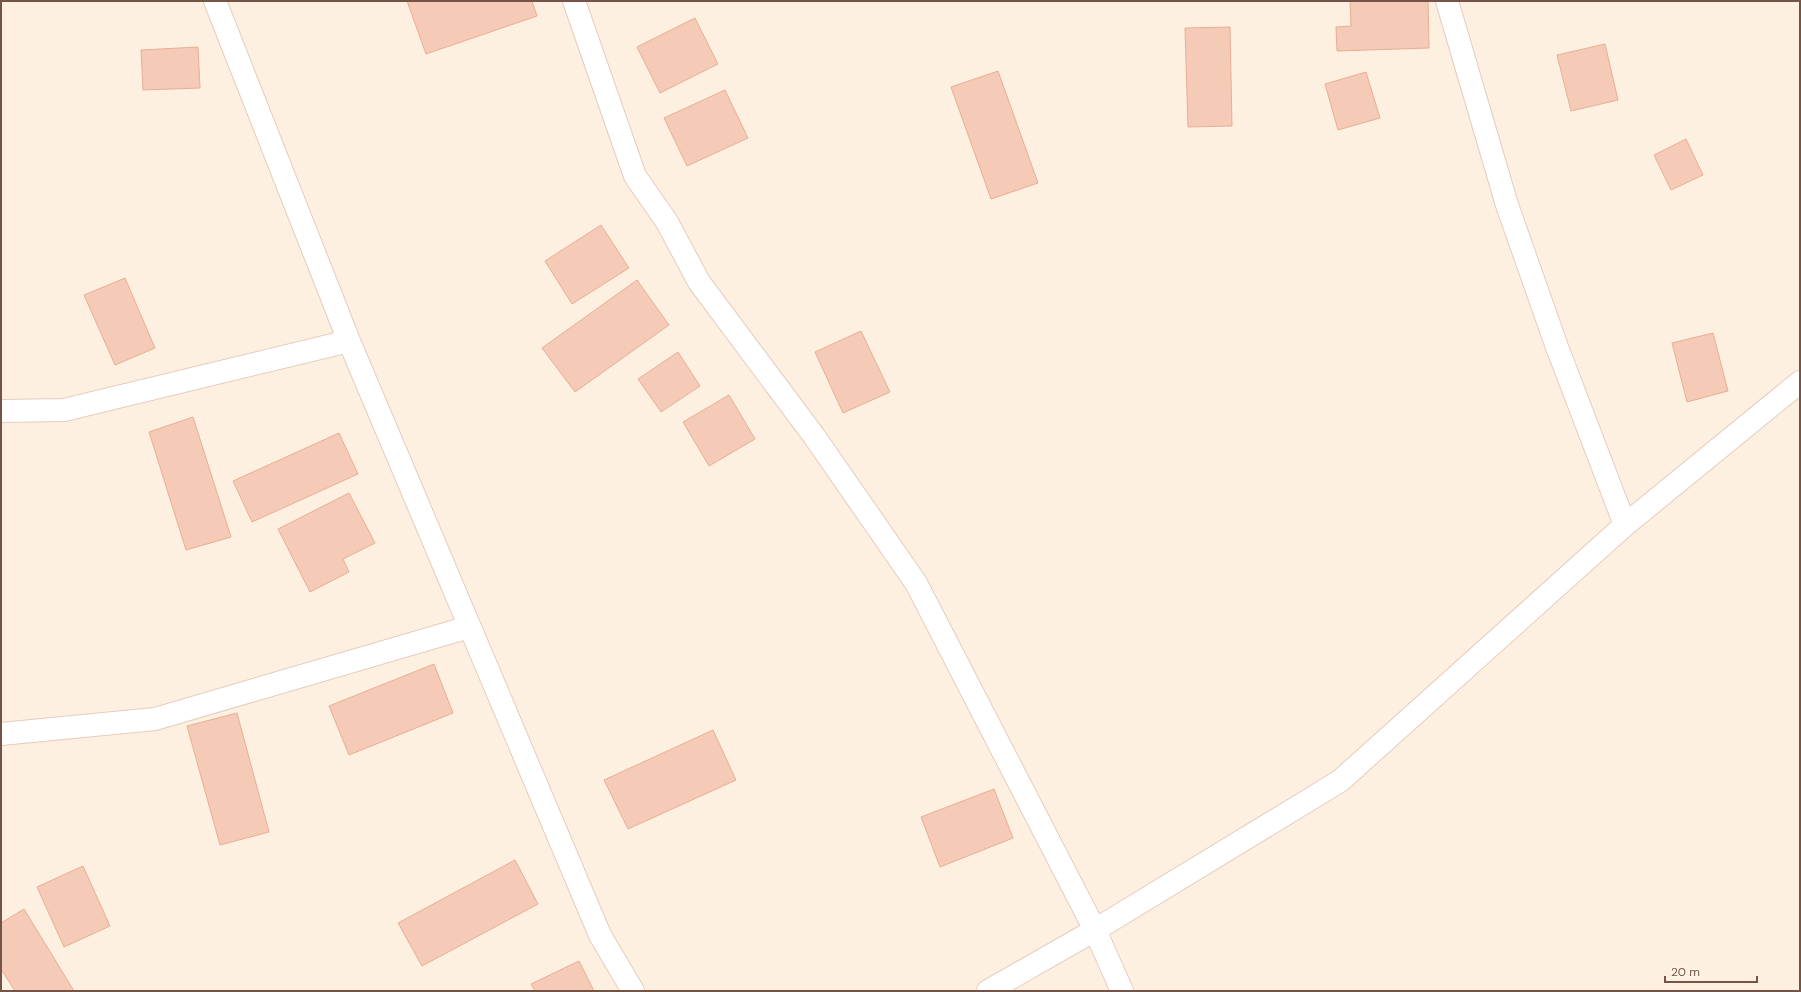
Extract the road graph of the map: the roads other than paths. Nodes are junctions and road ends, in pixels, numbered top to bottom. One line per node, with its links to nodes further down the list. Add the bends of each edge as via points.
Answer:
1 (215, 1): 4 (street)
2 (574, 1): 10 (street, via 635,176 667,222 699,282 814,436 916,584)
3 (1447, 1): 7 (street, via 1507,205 1557,347)
4 (349, 341): 6 (street, via 64,410); 8 (street)
5 (1800, 382): 7 (street)
6 (1, 411)
7 (1625, 525): 10 (street, via 1340,781)
8 (469, 627): 9 (street, via 155,719); 11 (street, via 600,935)
9 (1, 734)
10 (1095, 930): 12 (street); 13 (street)
11 (633, 991)
12 (988, 991)
13 (1122, 991)

